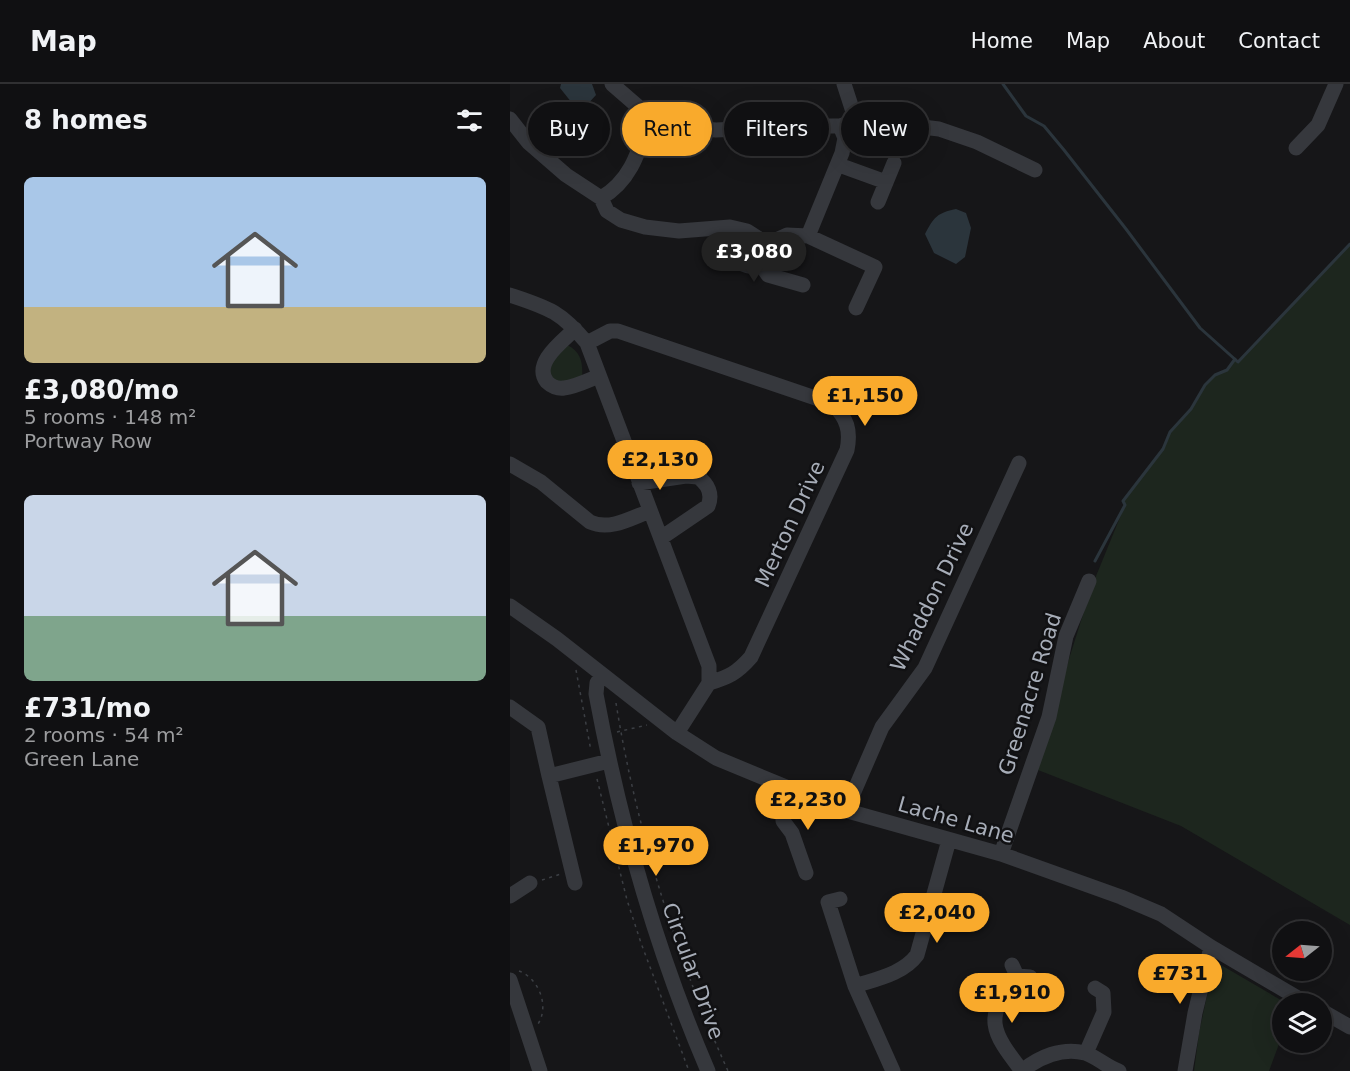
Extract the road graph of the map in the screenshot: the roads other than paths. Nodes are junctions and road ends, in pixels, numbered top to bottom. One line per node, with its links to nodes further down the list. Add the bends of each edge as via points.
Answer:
1 (612, 84): 4 (street)
2 (844, 84): 5 (street)
3 (1336, 84): 10 (street, via 1318,125)
4 (633, 102)
5 (850, 102)
6 (510, 119): 16 (street, via 528,142)
7 (840, 126): 9 (street, via 776,121); 13 (street, via 844,138)
8 (929, 128): 14 (street, via 977,142)
9 (712, 130)
10 (1296, 148)
11 (634, 156): 16 (street, via 626,177)
12 (894, 163): 15 (street)
13 (839, 165): 15 (street); 18 (street)
14 (1035, 170)
15 (886, 182): 17 (street)
16 (601, 198): 19 (street, via 607,211 645,227 679,231 730,227 747,231)
17 (878, 202)
18 (808, 236): 19 (street, via 787,235); 24 (street, via 875,267)
19 (767, 244): 21 (street)
20 (734, 261): 21 (street)
21 (761, 265): 22 (street, via 768,275)
22 (803, 285)
23 (510, 295): 25 (street, via 542,305)
24 (856, 308)
25 (575, 329): 26 (street); 27 (street, via 546,361 545,378 552,386 566,388)
26 (587, 343): 27 (street); 36 (street, Merton Drive, via 618,331 833,404 847,424 847,450 751,657 740,671)
27 (599, 376): 30 (street)
28 (1019, 463): 42 (street, Whaddon Drive, via 925,668 882,727)
29 (510, 464): 31 (street, via 541,482 597,525 606,527)
30 (639, 483): 31 (street); 32 (street, via 698,477 709,489 708,506)
31 (650, 511): 32 (street)
32 (661, 538): 36 (street, via 709,666)
33 (1089, 581): 44 (street, Greenacre Road, via 1066,636 1049,717)
34 (510, 606): 35 (street, Lache Lane)
35 (602, 675): 38 (street, Lache Lane); 39 (street, Circular Drive, via 596,694)
36 (709, 682): 38 (street)
37 (520, 708): 40 (street, via 538,728)
38 (677, 733): 41 (street, Lache Lane, via 716,758)
39 (609, 761): 40 (street); 59 (street, Circular Drive, via 646,906)
40 (549, 776): 46 (street)
41 (790, 789): 42 (street, Lache Lane); 45 (street, via 783,821)
42 (846, 810): 43 (street, Lache Lane)
43 (949, 840): 44 (street, Lache Lane); 53 (street, via 917,955 898,971)
44 (1001, 854): 50 (street, Lache Lane, via 1161,914)
45 (809, 865)
46 (574, 877)
47 (530, 883): 48 (street)
48 (510, 896)
49 (840, 899): 53 (street, via 828,902)
50 (1211, 947): 55 (street, Lache Lane); 64 (street)
51 (1020, 972): 62 (street, via 999,1001 994,1018 1002,1045)
52 (515, 976): 60 (street, via 526,1033)
53 (855, 986): 61 (street)
54 (1104, 991): 58 (street, via 1104,1012)
55 (1289, 993)
56 (1332, 1017): 57 (street)
57 (1350, 1027)
58 (1086, 1053): 62 (street, via 1048,1055); 63 (street)
59 (706, 1070)
60 (540, 1071)
61 (892, 1071)
62 (1022, 1071)
63 (1119, 1071)
64 (1185, 1071)

